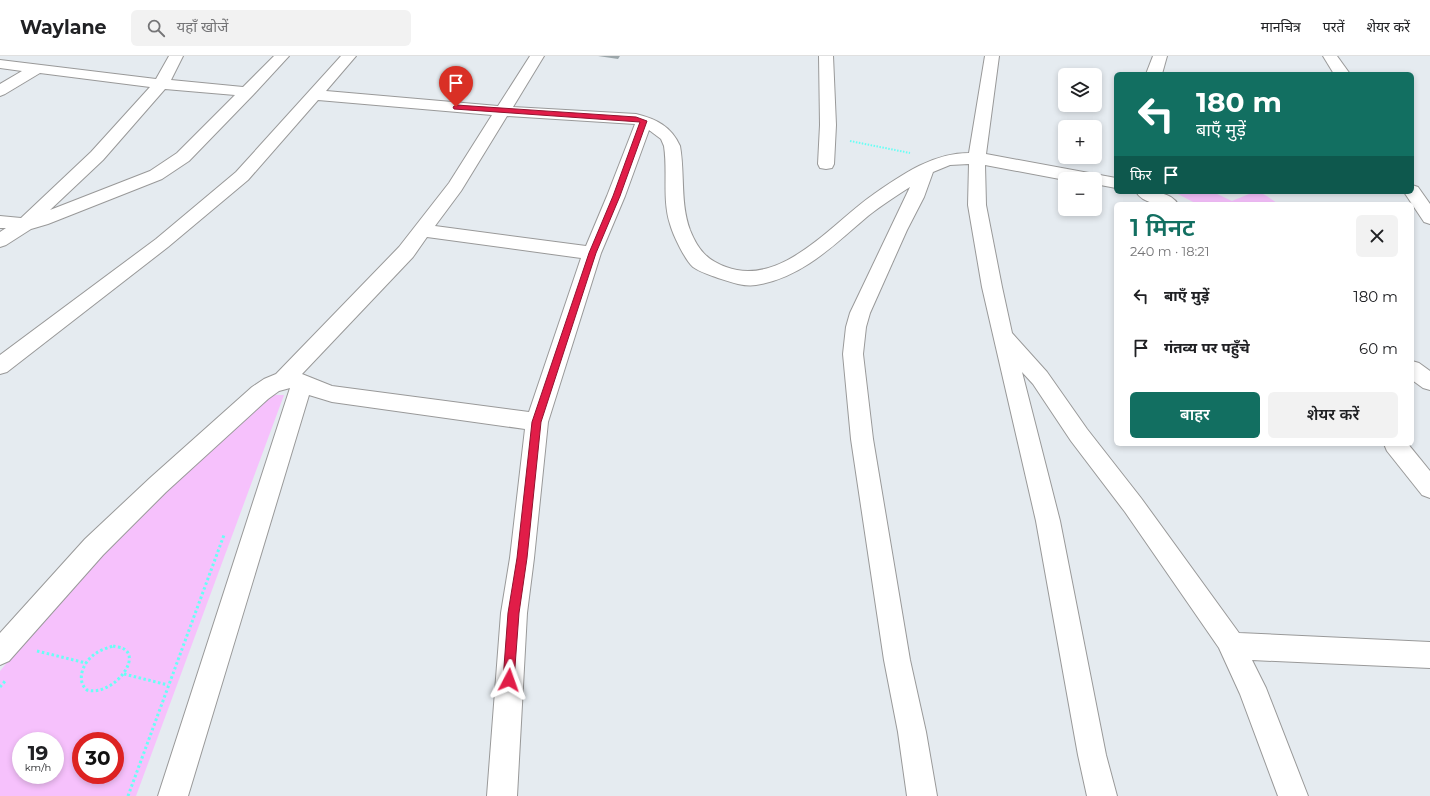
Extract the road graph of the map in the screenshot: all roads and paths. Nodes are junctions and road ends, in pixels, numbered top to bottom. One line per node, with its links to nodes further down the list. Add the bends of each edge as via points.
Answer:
1 (176, 56): 13 (street)
2 (282, 56): 15 (street)
3 (349, 56): 16 (street)
4 (537, 56): 17 (street)
5 (826, 56): 19 (street)
6 (992, 56): 20 (street)
7 (1160, 56): 11 (street)
8 (1330, 56): 12 (street)
9 (0, 64): 10 (street)
10 (38, 68): 13 (street); 14 (street)
11 (1155, 72)
12 (1341, 72)
13 (161, 84): 15 (street); 31 (street, via 97,156)
14 (0, 91)
15 (248, 92): 31 (street, via 183,158 171,166 131,186 48,218)
16 (314, 95): 17 (street); 36 (street, via 242,176 162,243)
17 (503, 111): 18 (street); 32 (street, via 455,187)
18 (644, 121): 22 (street, via 659,128 674,151 676,218 686,242 699,261 738,277 760,277 799,263 876,201); 34 (street)
19 (828, 136): 21 (street); 22 (path, via 926,157)
20 (977, 158): 22 (street, via 950,160); 23 (street); 35 (street, via 978,205)
21 (826, 164)
22 (931, 166): 56 (street, via 860,313 853,354 862,439 879,552)
23 (1058, 173)
24 (1102, 180): 25 (street)
25 (1114, 183)
26 (1414, 193): 29 (street)
27 (1149, 194): 28 (street)
28 (1165, 202)
29 (1430, 218)
30 (0, 222): 31 (street)
31 (25, 224): 33 (street)
32 (422, 230): 34 (street); 38 (street, via 406,252)
33 (0, 241)
34 (592, 253): 40 (street)
35 (1003, 336): 44 (street, via 1040,378 1079,435 1133,505); 57 (street, via 1048,521)
36 (0, 366)
37 (1414, 371): 39 (street)
38 (293, 381): 40 (street, via 332,394); 46 (street, via 272,384 260,393 147,496 94,547); 54 (street)
39 (1430, 382)
40 (537, 422): 55 (street, via 514,613)
41 (1398, 446): 42 (street)
42 (1430, 488)
43 (226, 531): 51 (path)
44 (1231, 646): 47 (street); 58 (street, via 1252,688)
45 (31, 650): 48 (path)
46 (0, 652)
47 (1430, 655)
48 (86, 663): 49 (path, via 104,649 120,647 129,655 130,662); 49 (path, via 80,674 80,681 87,690 100,691 108,688)
49 (124, 674): 51 (path)
50 (9, 676): 52 (path)
51 (168, 685): 53 (path)
52 (0, 687)
53 (128, 796)
54 (173, 796)
55 (502, 796)
56 (922, 796)
57 (1102, 796)
58 (1293, 796)

